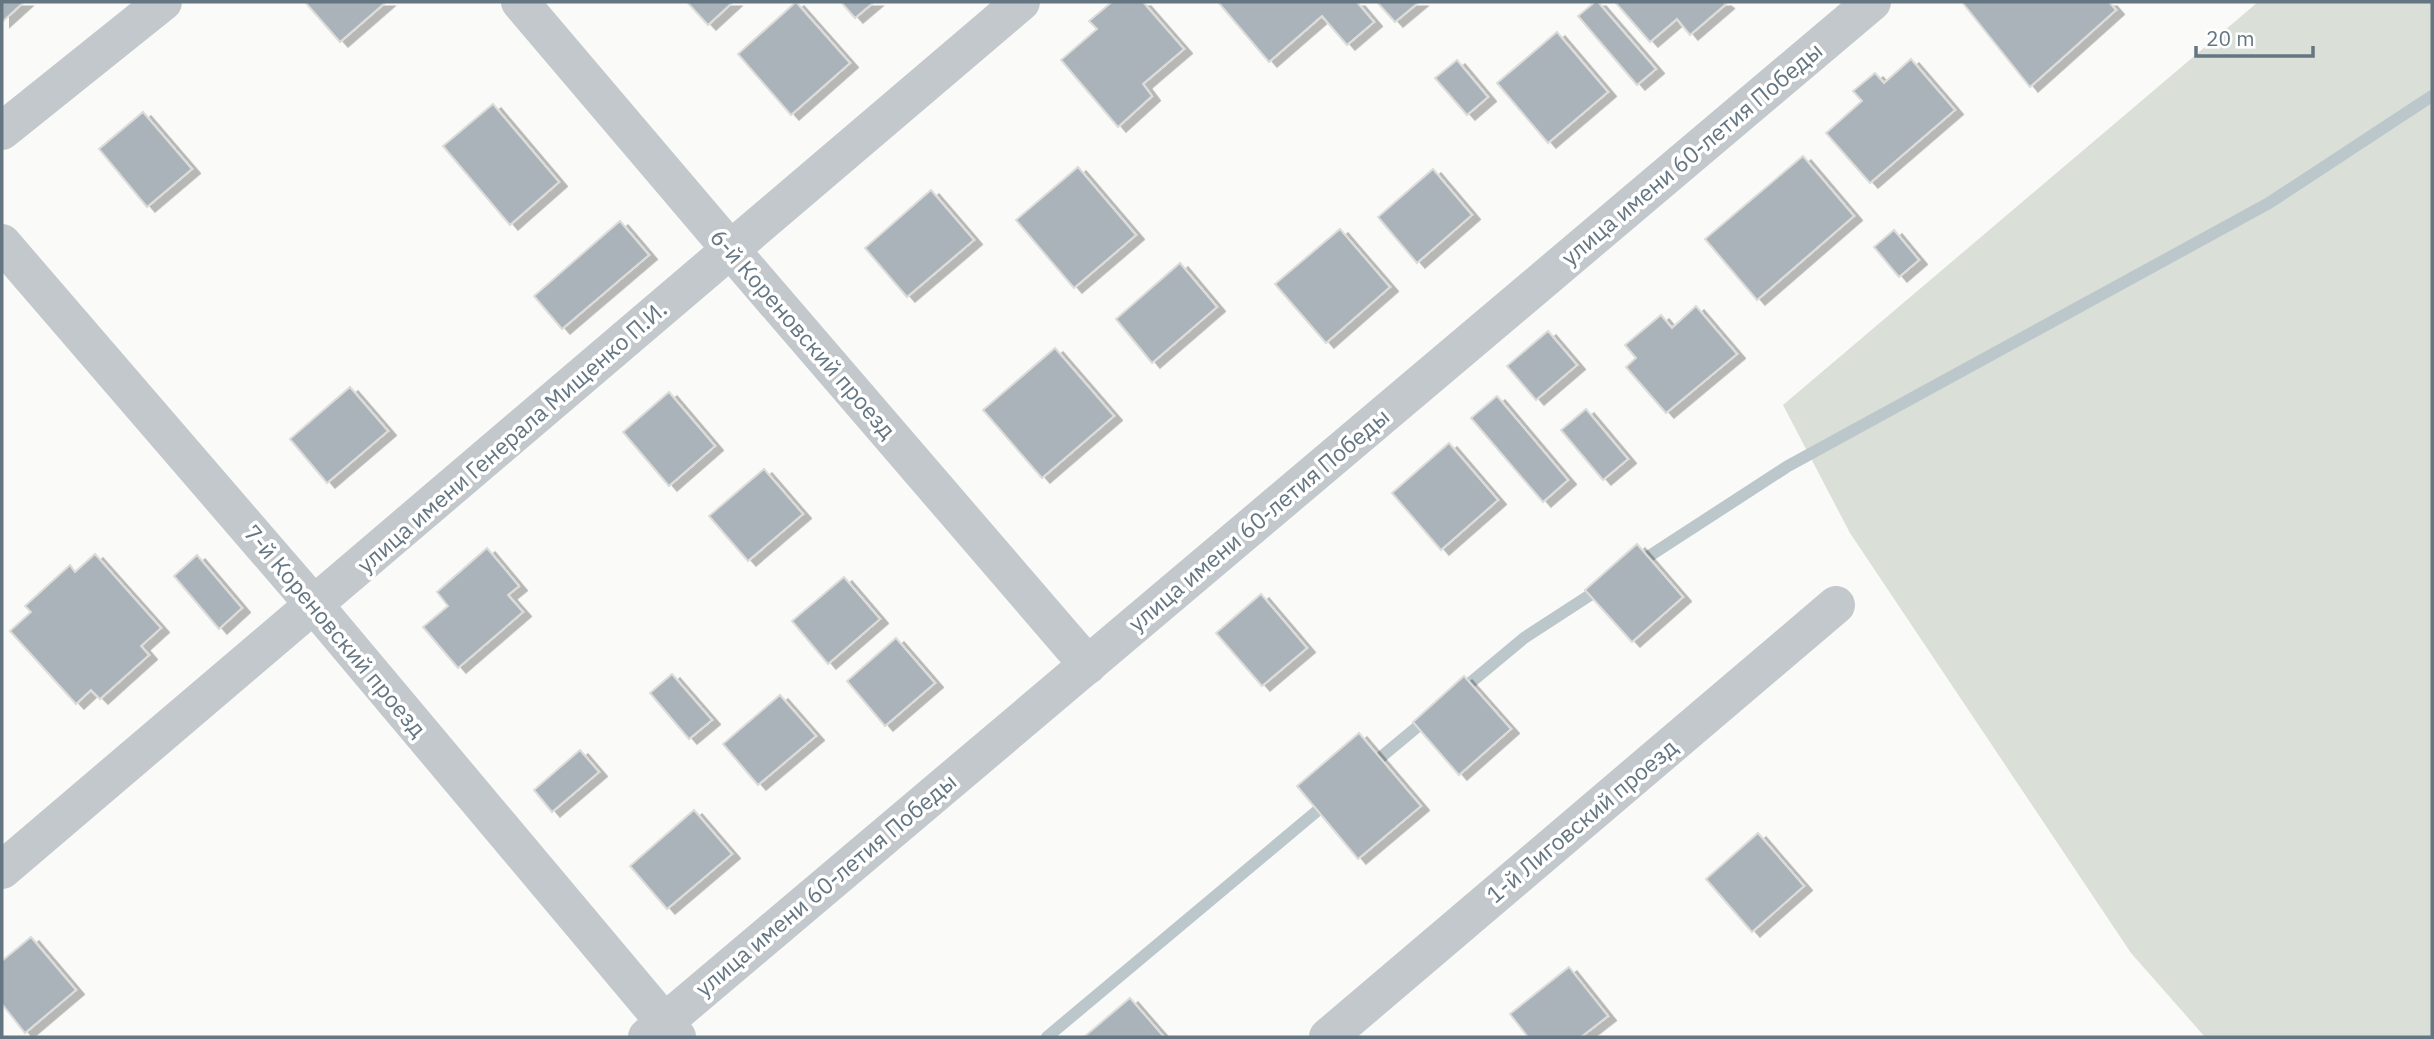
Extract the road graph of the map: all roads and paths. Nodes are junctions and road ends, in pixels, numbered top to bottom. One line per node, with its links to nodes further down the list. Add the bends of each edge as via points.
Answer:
1 (163, 2): 5 (street)
2 (520, 2): 7 (street, 6-й Кореновский проезд)
3 (1021, 2): 7 (street, улица имени Генерала Мищенко П.И.)
4 (1872, 2): 10 (street, улица имени 60-летия Победы)
5 (2, 131)
6 (2, 243): 9 (street, 7-й Кореновский проезд)
7 (730, 250): 9 (street, улица имени Генерала Мищенко П.И.); 10 (street, 6-й Кореновский проезд)
8 (1836, 605): 13 (street, 1-й Лиговский проезд)
9 (315, 606): 11 (street, улица имени Генерала Мищенко П.И.); 12 (street, 7-й Кореновский проезд)
10 (1088, 665): 12 (street, улица имени 60-летия Победы)
11 (2, 870)
12 (662, 1032)
13 (1328, 1037)

